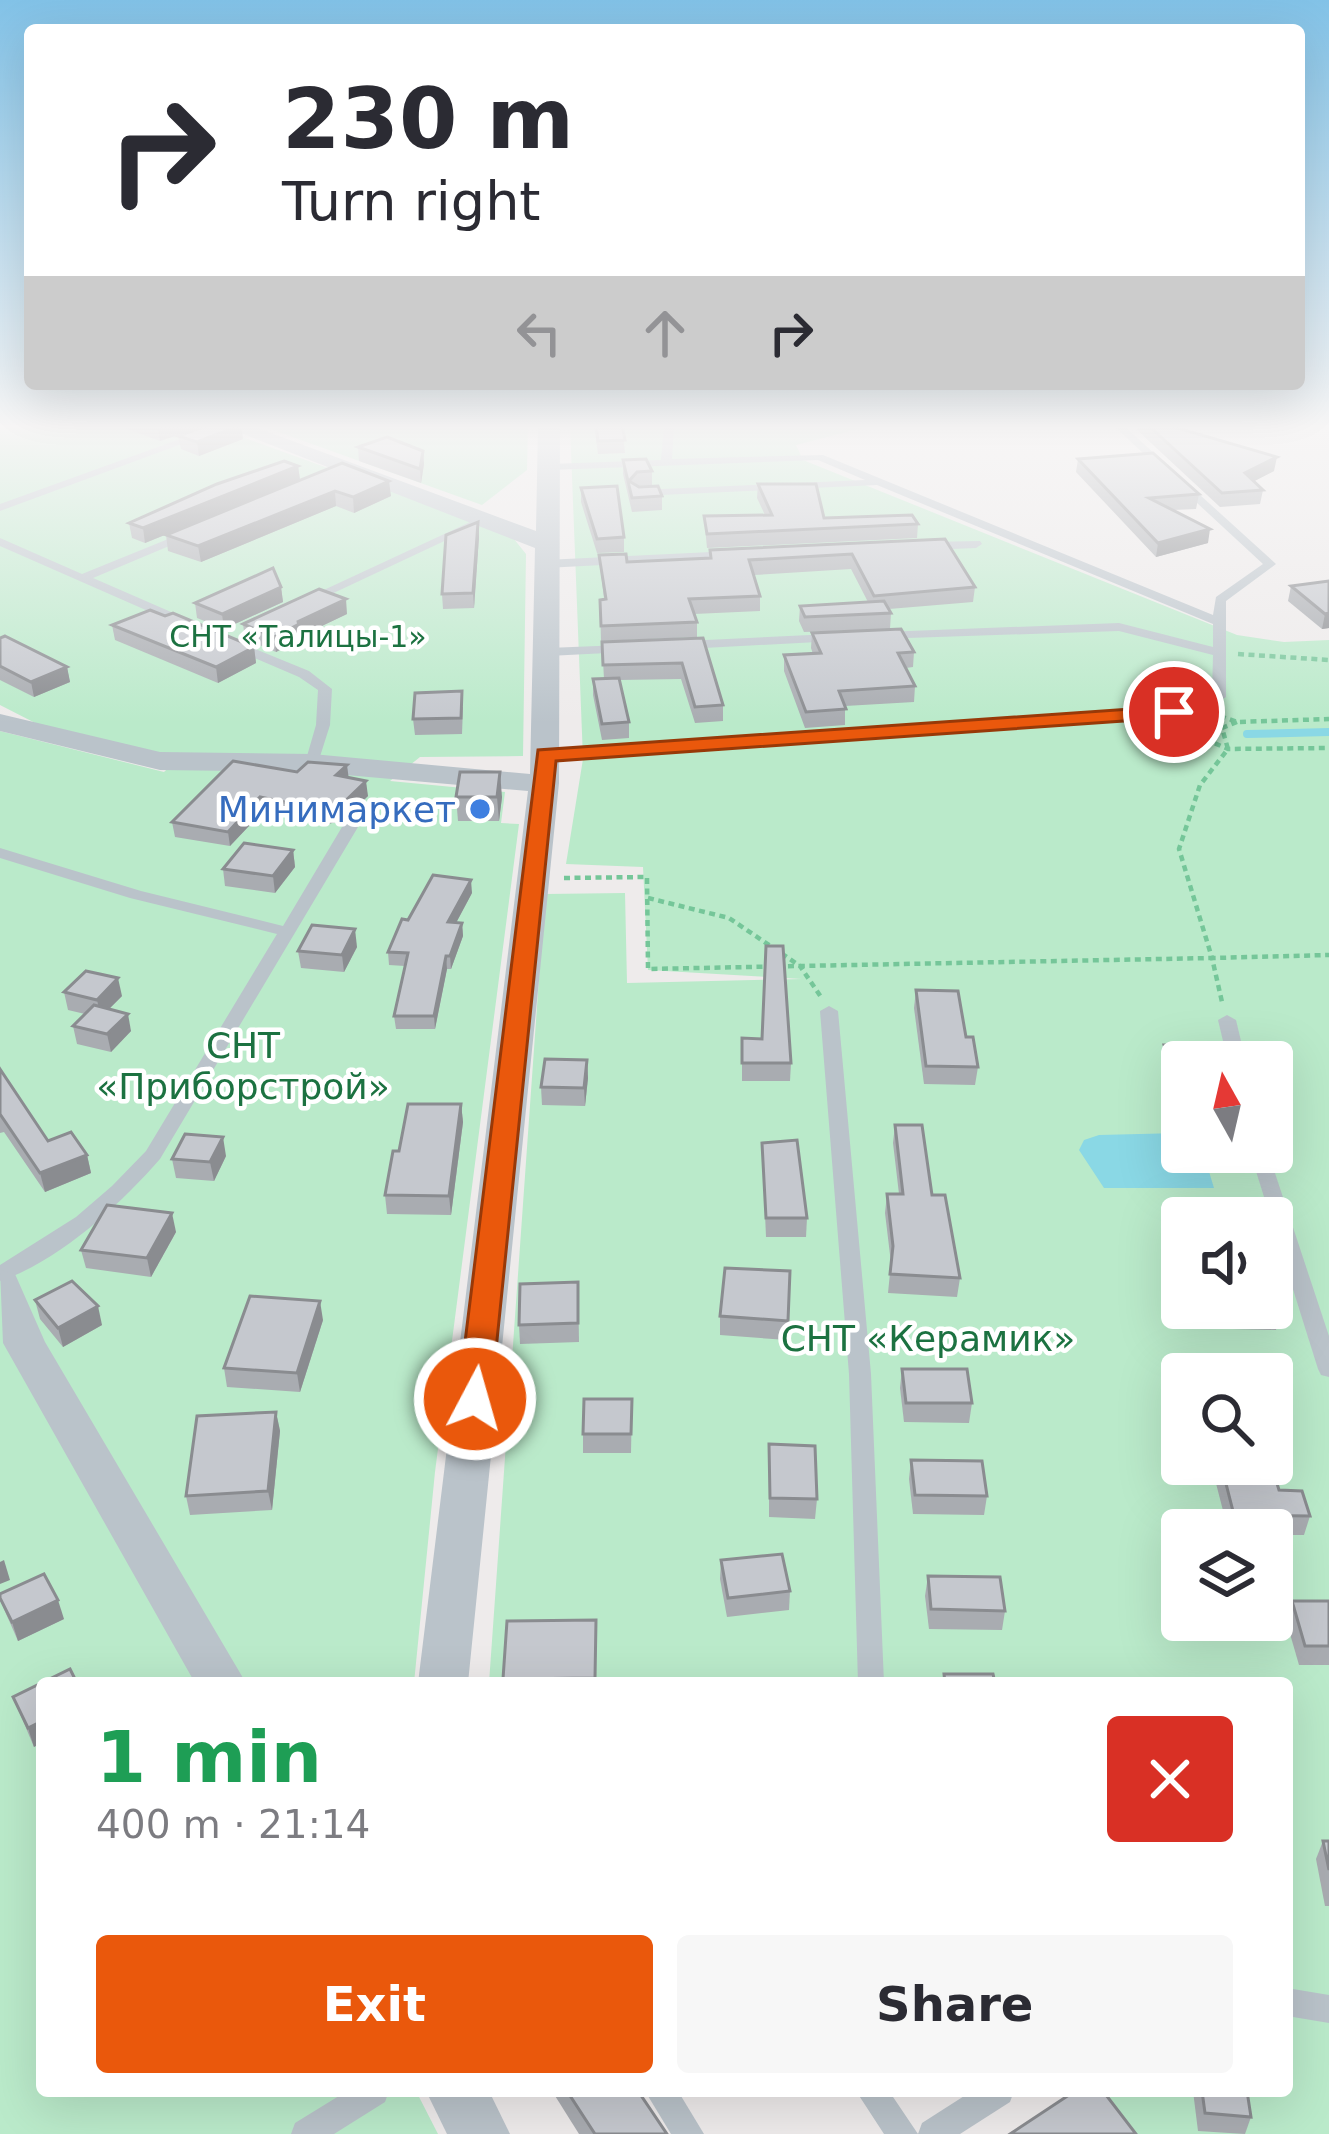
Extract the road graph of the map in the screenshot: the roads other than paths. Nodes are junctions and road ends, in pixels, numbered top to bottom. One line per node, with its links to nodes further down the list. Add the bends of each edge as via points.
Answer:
1 (469, 525): 13 (lane)
2 (495, 525): 10 (street)
3 (547, 525): 10 (street)
4 (980, 525): 14 (lane)
5 (1227, 525): 14 (lane, via 1270,564 1220,600)
6 (204, 529): 12 (lane)
7 (0, 542): 12 (lane)
8 (976, 544): 9 (lane)
9 (908, 547)
10 (545, 553): 11 (lane); 21 (street)
11 (749, 554)
12 (80, 579): 16 (lane)
13 (289, 609)
14 (1221, 623): 22 (lane)
15 (245, 629): 24 (lane, via 224,639 325,689)
16 (203, 631)
17 (872, 636): 22 (lane, via 1119,627)
18 (849, 637): 19 (lane)
19 (664, 646)
20 (641, 648): 21 (lane)
21 (548, 652): 25 (street)
22 (1216, 652): 25 (lane, via 1220,697 1198,709)
23 (0, 722): 24 (street, via 160,761)
24 (312, 763): 25 (street, via 457,779)
25 (545, 769): 38 (street)
26 (350, 827): 28 (lane)
27 (0, 854): 28 (lane)
28 (284, 931): 33 (lane, via 153,1155 68,1234)
29 (829, 1011): 39 (lane, via 860,1374)
30 (1227, 1020): 31 (lane)
31 (1232, 1041)
32 (1266, 1173): 36 (lane)
33 (0, 1274)
34 (0, 1284): 35 (street)
35 (12, 1348): 37 (street)
36 (1329, 1370)
37 (216, 1677)
38 (444, 1677)
39 (871, 1677)
40 (1293, 2003): 41 (lane)
41 (1329, 2009)
42 (365, 2097): 47 (lane)
43 (459, 2097): 48 (street)
44 (664, 2097): 49 (lane)
45 (875, 2097): 50 (lane)
46 (990, 2097): 51 (lane)
47 (307, 2134)
48 (480, 2134)
49 (689, 2134)
50 (903, 2134)
51 (933, 2134)

